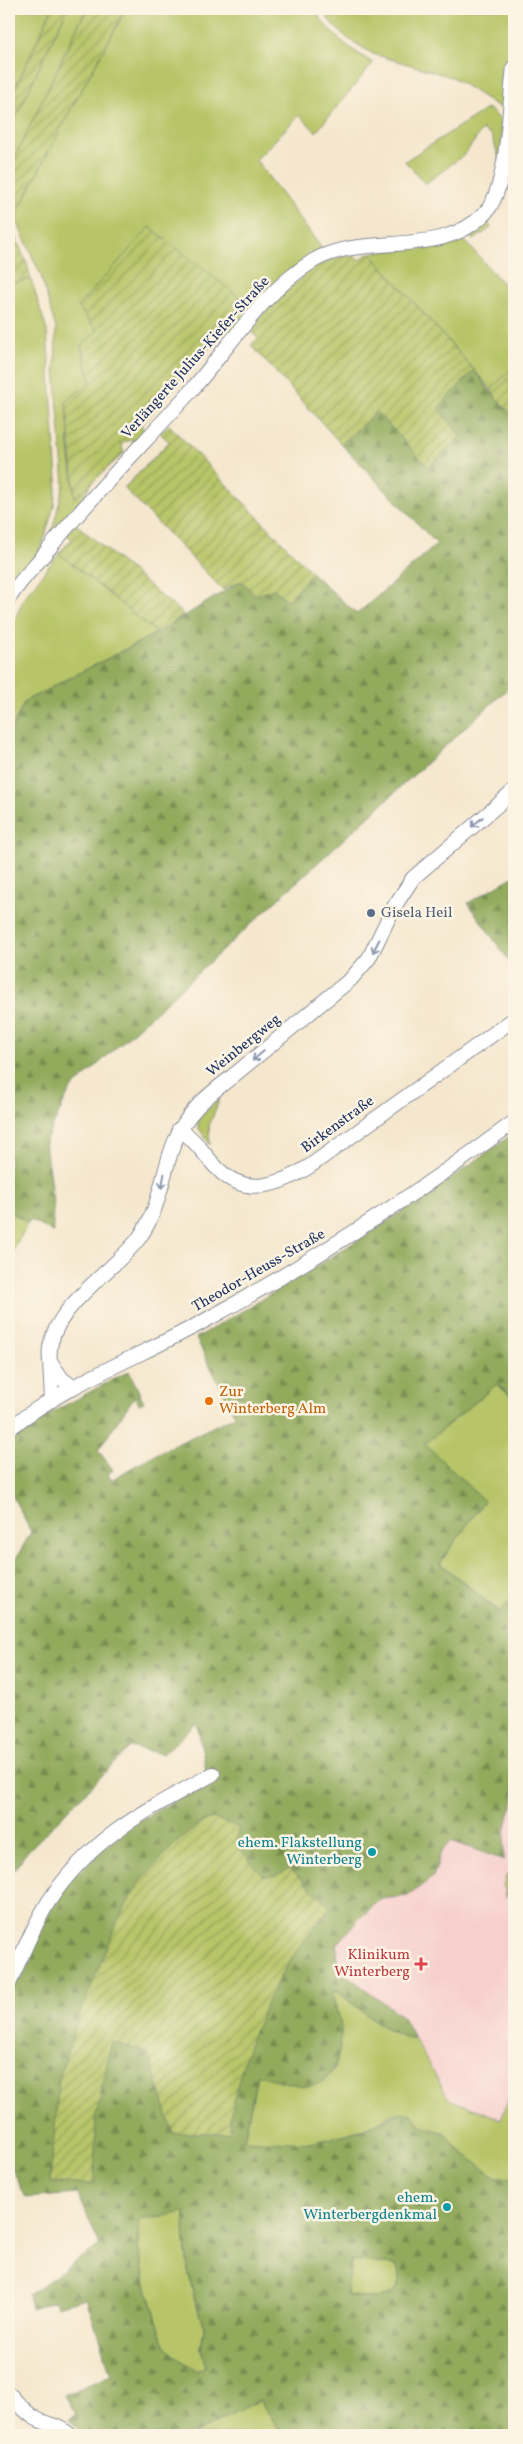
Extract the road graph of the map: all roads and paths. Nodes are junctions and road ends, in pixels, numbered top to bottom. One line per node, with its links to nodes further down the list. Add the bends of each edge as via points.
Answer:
1 (514, 68): 2 (street, Verlängerte Julius-Kiefer-Straße, via 503,172 497,194 486,212 470,226 451,235 341,251 298,272 241,328 189,392 22,578)
2 (9, 598)
3 (514, 791): 6 (street, Weinbergweg, one-way to 6, via 413,878 394,907 369,958 351,980 209,1096)
4 (514, 1019): 6 (street, Birkenstraße, via 310,1166 275,1184 251,1186 227,1177 192,1138)
5 (514, 1122): 8 (street, Theodor-Heuss-Straße, via 419,1191 314,1259 206,1320)
6 (179, 1129): 7 (street, Weinbergweg, one-way to 7, via 150,1220 130,1250 64,1316 55,1332)
7 (50, 1361): 8 (street, via 62,1379); 9 (street, Weinbergweg)
8 (73, 1387): 9 (street, Theodor-Heuss-Straße)
9 (52, 1400): 10 (street, Theodor-Heuss-Straße)
10 (9, 1429)
11 (214, 1774): 12 (street, via 128,1821 84,1857 48,1904)
12 (9, 1984)
13 (9, 2394): 14 (street, via 35,2418 60,2426)
14 (70, 2435)

